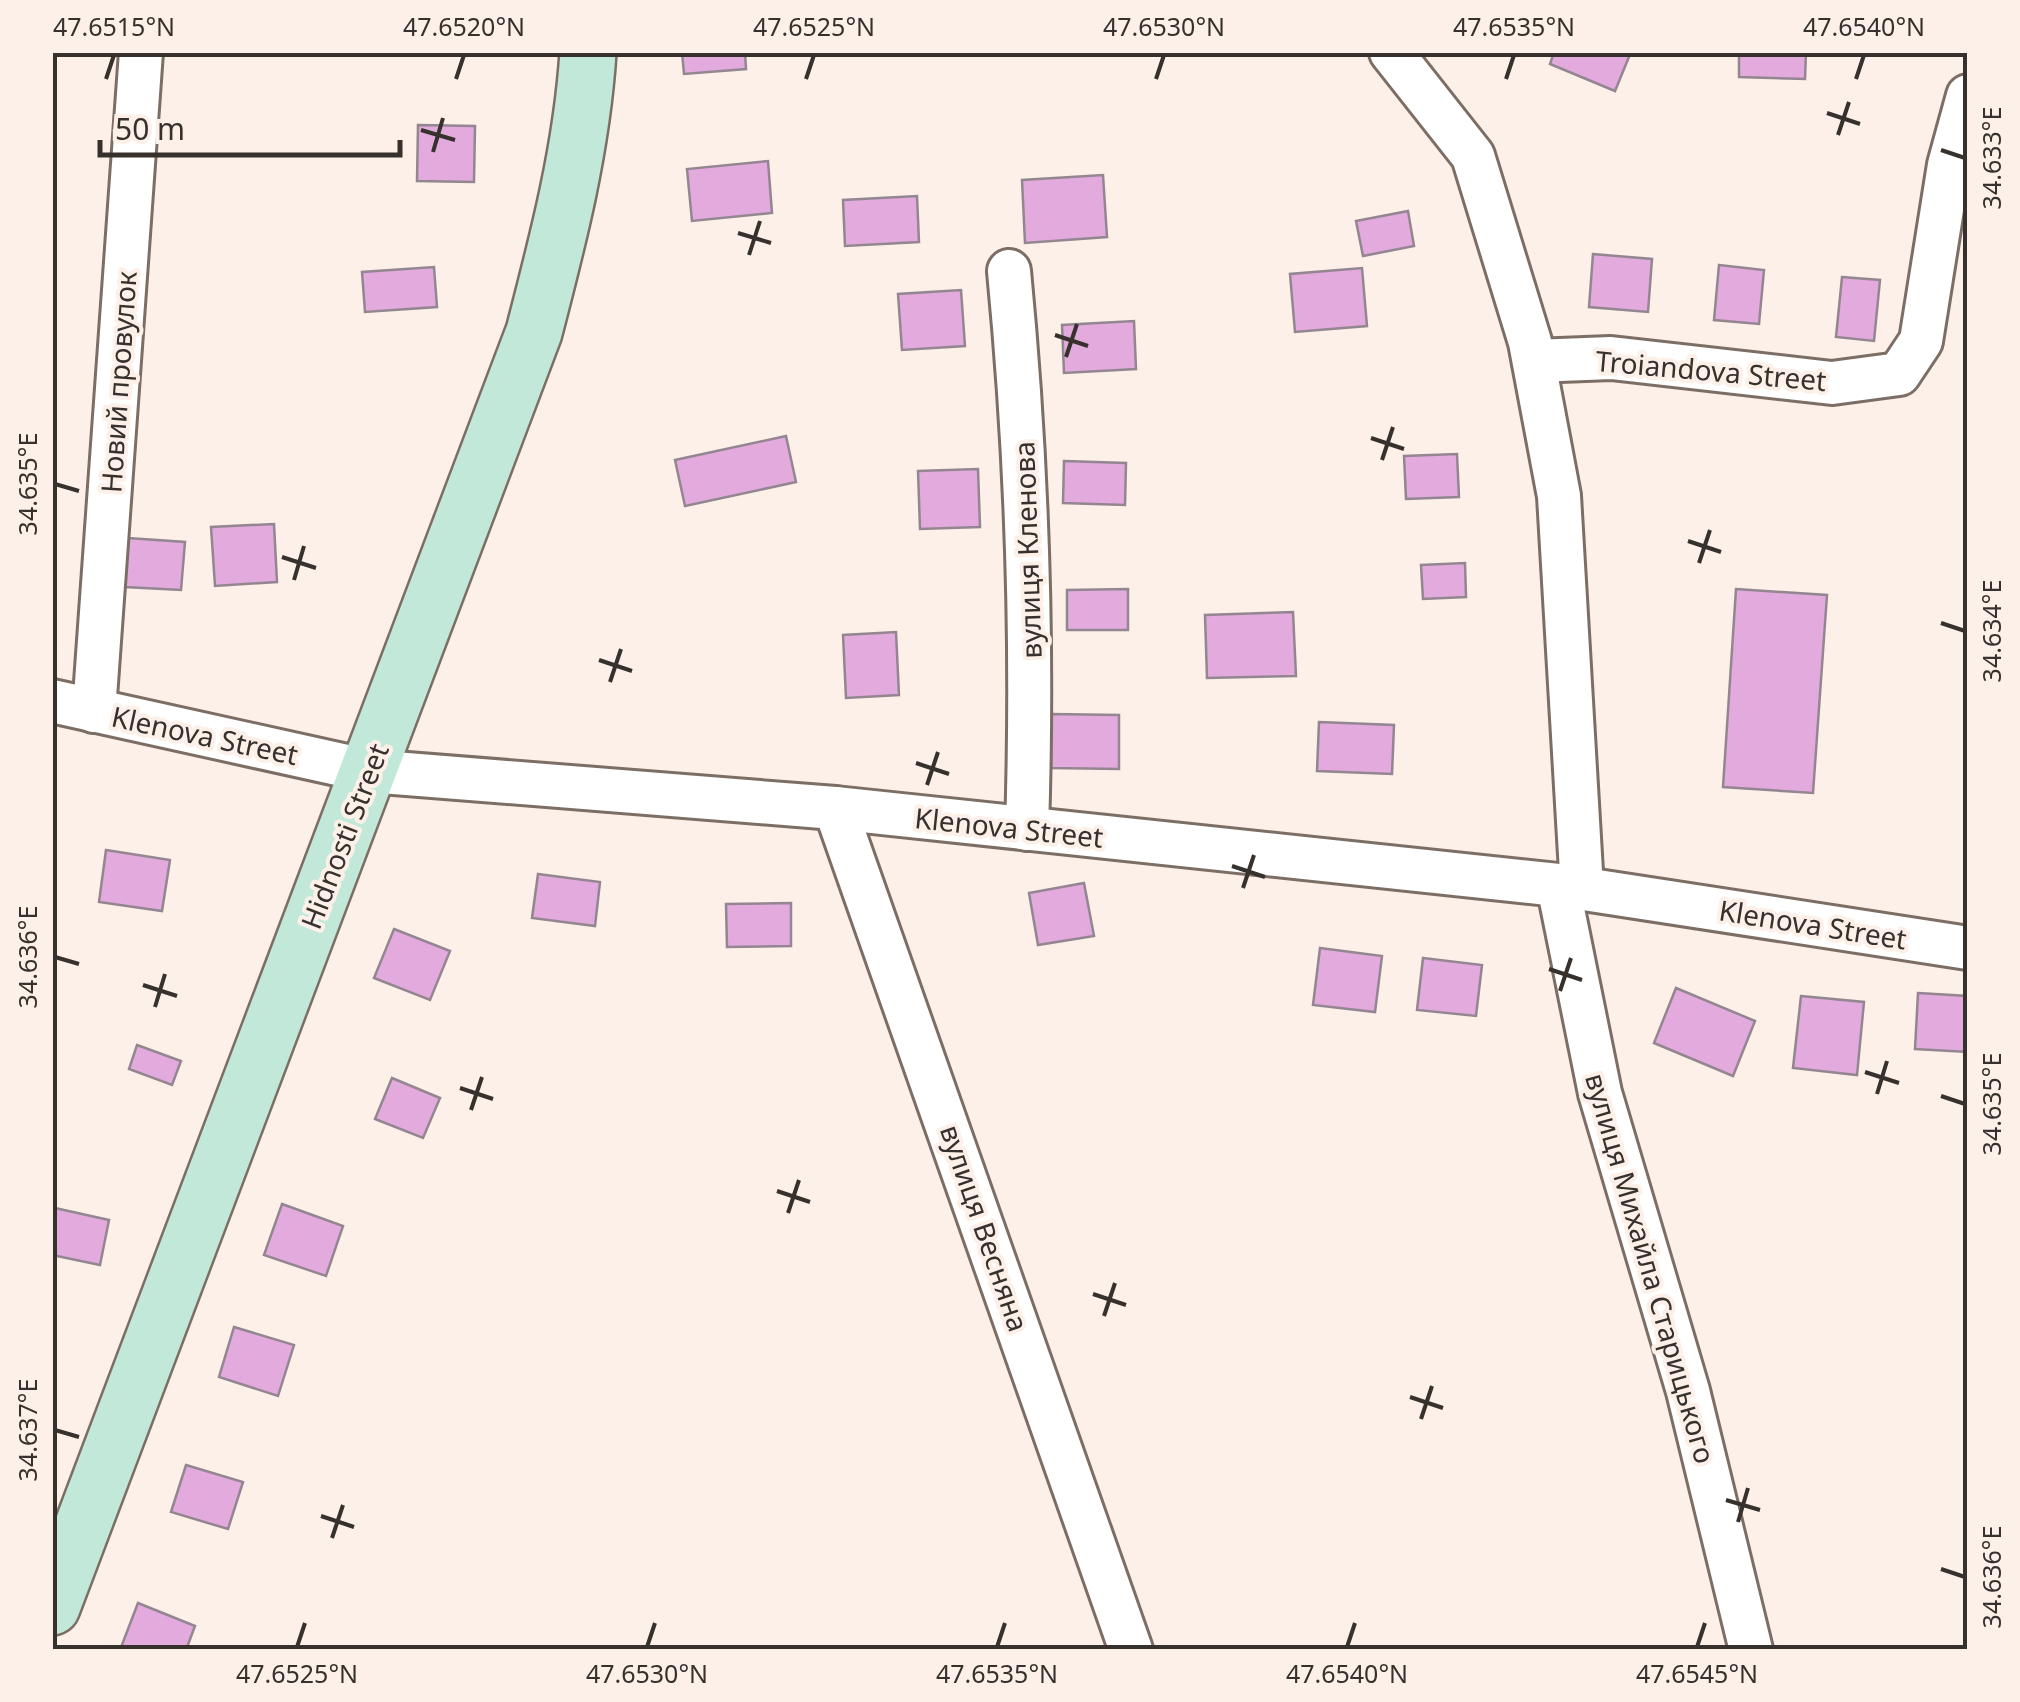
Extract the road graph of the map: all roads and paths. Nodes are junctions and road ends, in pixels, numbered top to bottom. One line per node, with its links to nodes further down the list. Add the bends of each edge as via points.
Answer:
1 (142, 52): 8 (street, Новий провулок)
2 (588, 52): 9 (street, Hidnosti Street, via 566,213 534,332)
3 (1391, 52): 6 (street, вулиця Михайла Старицького, via 1474,156)
4 (1968, 96): 6 (street, Troiandova Street, via 1949,165 1921,341 1899,374 1832,383 1611,358)
5 (1009, 272): 11 (street, вулиця Кленова, via 1032,678)
6 (1534, 362): 12 (street, вулиця Михайла Старицького, via 1559,496)
7 (52, 701): 8 (street, Klenova Street)
8 (94, 711): 9 (street, Klenova Street)
9 (368, 771): 10 (street, Klenova Street); 14 (street, Hidnosti Street)
10 (835, 808): 11 (street, Klenova Street); 15 (street, вулиця Весняна)
11 (1027, 829): 12 (street, Klenova Street)
12 (1570, 887): 13 (street, Klenova Street); 16 (street, вулиця Михайла Старицького, via 1600,1093 1688,1391)
13 (1968, 948)
14 (52, 1607)
15 (1131, 1650)
16 (1751, 1650)

